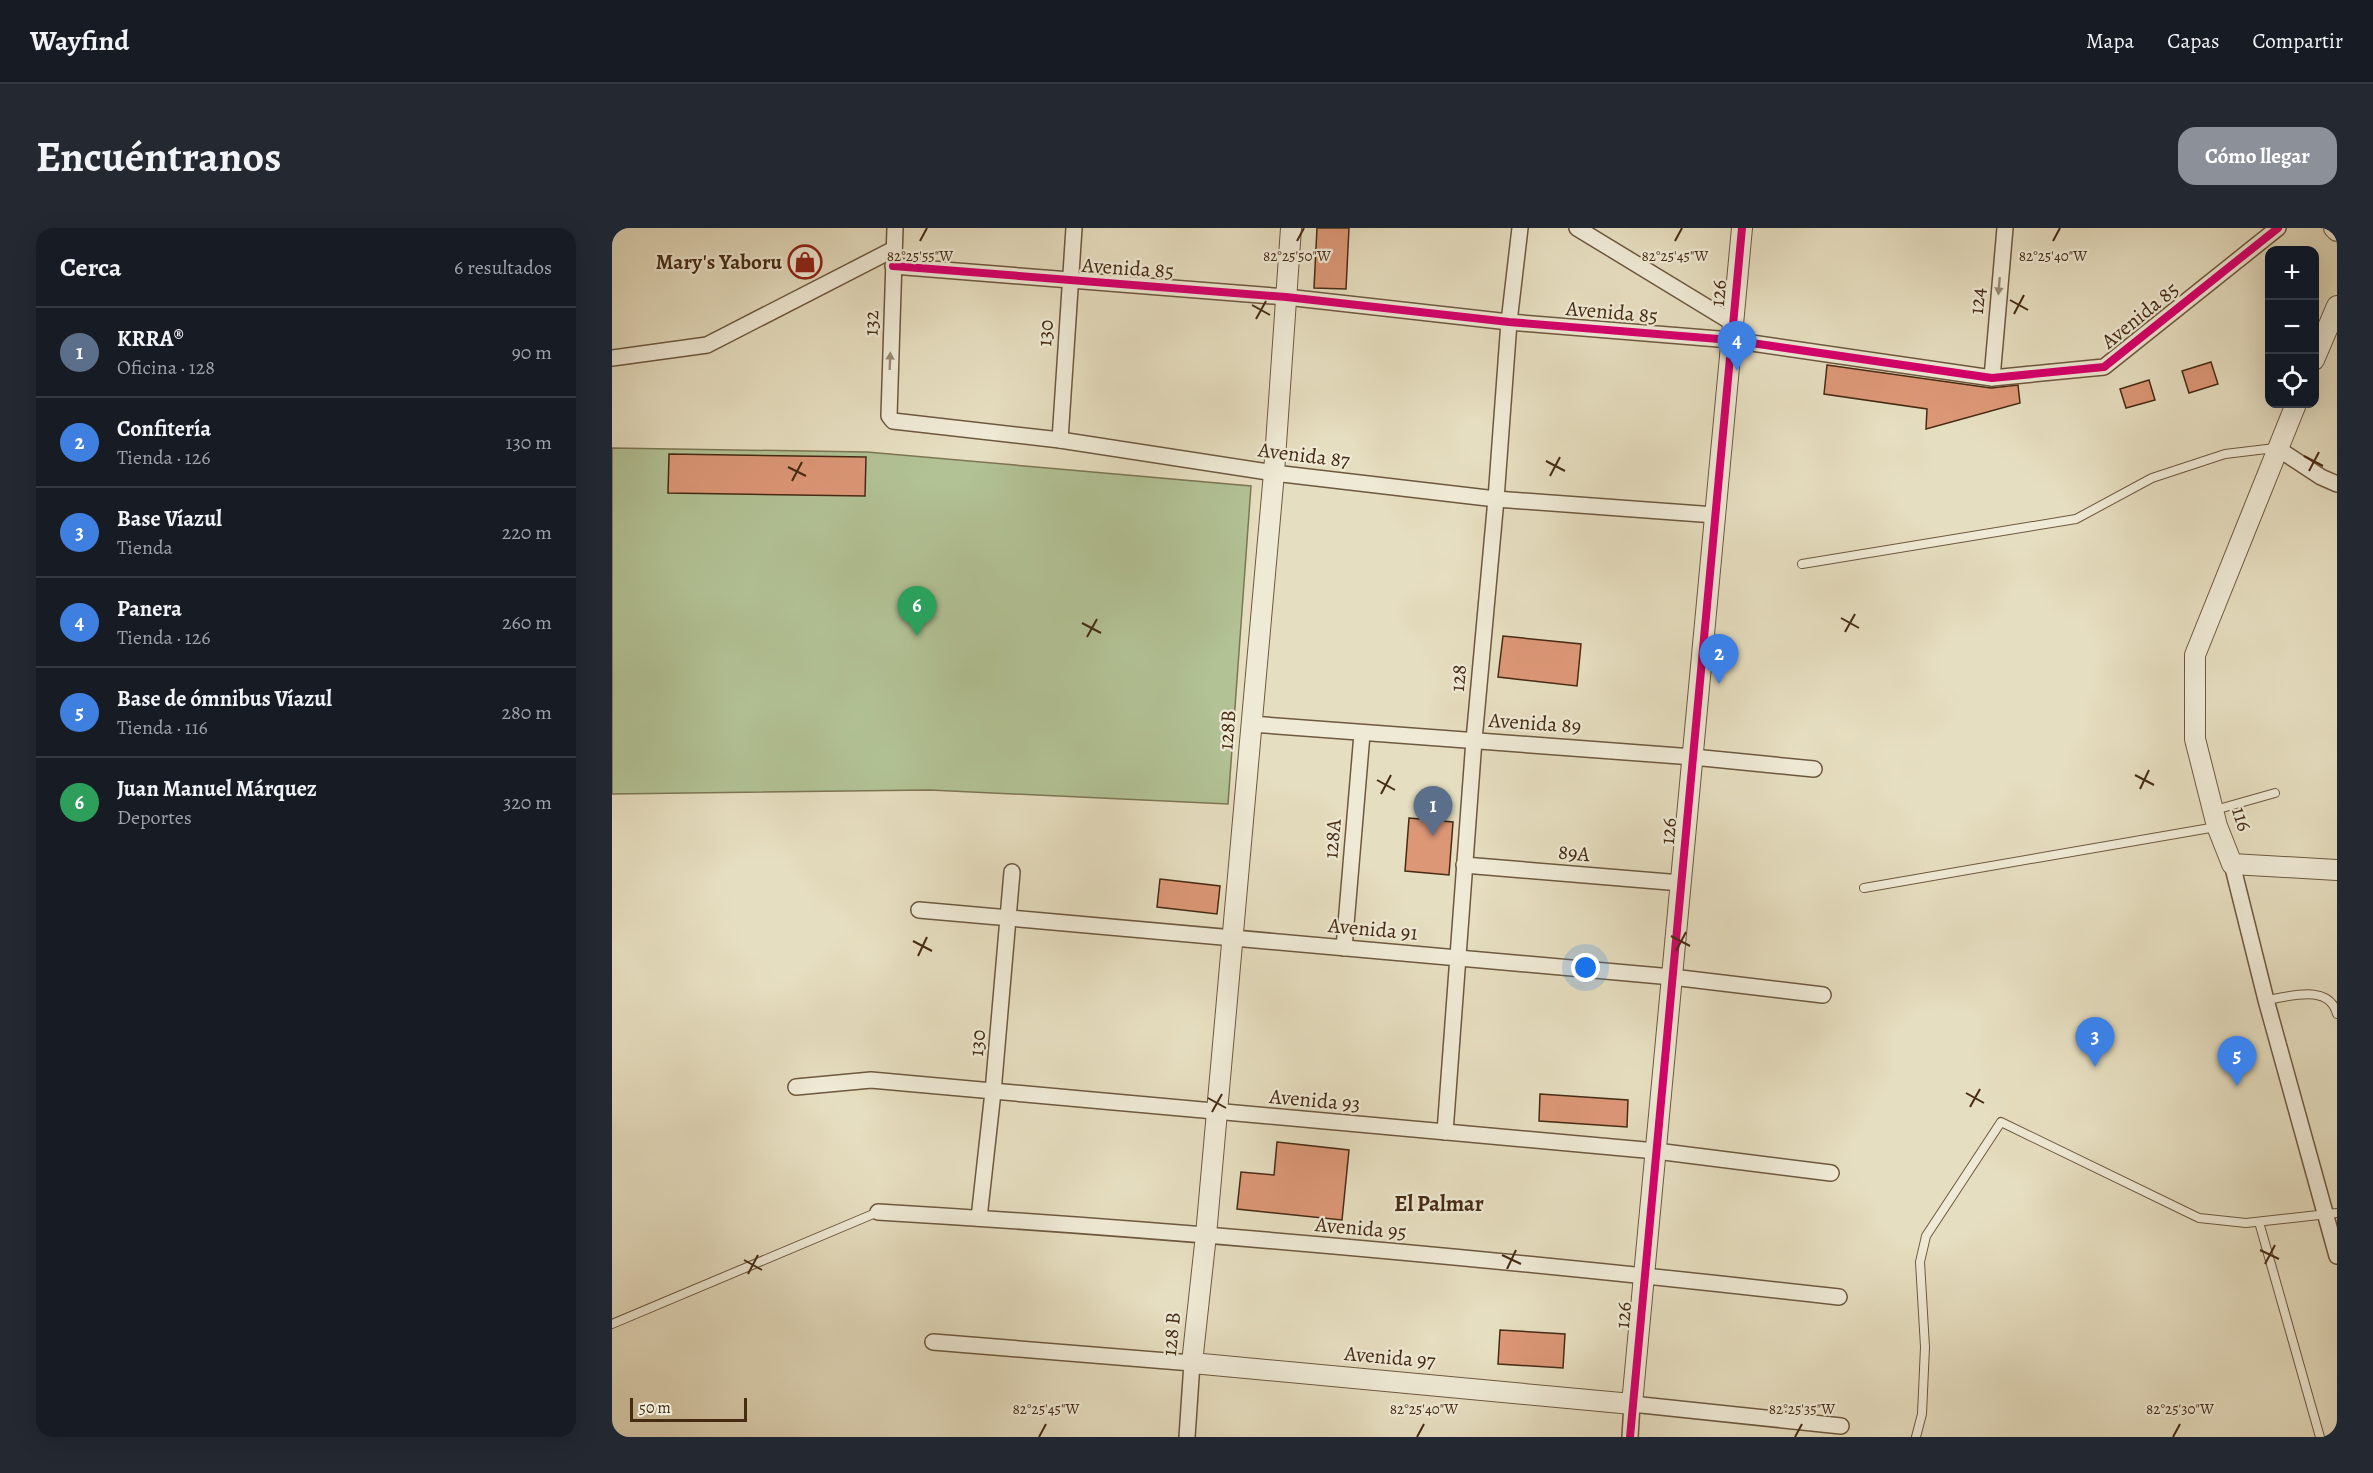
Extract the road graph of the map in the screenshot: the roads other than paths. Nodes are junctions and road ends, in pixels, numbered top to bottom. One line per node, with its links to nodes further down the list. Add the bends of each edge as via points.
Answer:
1 (895, 228): 9 (street, 132)
2 (1074, 228): 11 (street, 130)
3 (1291, 228): 12 (street, 128B)
4 (1520, 228): 14 (street, 128)
5 (1577, 228): 15 (street)
6 (1742, 228): 15 (street, 126)
7 (2005, 228): 18 (street, 124, one-way to 18)
8 (2278, 228): 18 (street, Avenida 85, via 2104,367)
9 (894, 249): 10 (street, 132); 17 (street, via 707,345)
10 (893, 266): 11 (street, Avenida 85); 20 (street, 132, one-way to 10)
11 (1070, 281): 12 (street, Avenida 85); 21 (street, 130)
12 (1286, 297): 14 (street, Avenida 85); 23 (street, 128B)
13 (2337, 306): 16 (street)
14 (1509, 322): 15 (street, Avenida 85); 25 (street, 128)
15 (1732, 332): 18 (street, Avenida 85); 26 (street, 126)
16 (2317, 354)
17 (612, 358)
18 (1992, 378)
19 (2294, 408): 22 (street, 116)
20 (890, 419): 21 (street, Avenida 87)
21 (1060, 440): 23 (street, Avenida 87)
22 (2277, 448): 24 (street); 27 (lane, via 2225,454 2152,478 2076,519); 34 (street, 116, via 2194,655 2195,739)
23 (1274, 473): 25 (street, Avenida 87); 28 (street, 128B)
24 (2337, 485)
25 (1496, 499): 26 (street, Avenida 87); 30 (street, 128)
26 (1715, 515): 31 (street, 126)
27 (1802, 564)
28 (1251, 724): 29 (street, Avenida 89); 43 (street, 128B)
29 (1362, 734): 30 (street, Avenida 89); 44 (street, 128A)
30 (1474, 740): 31 (street, Avenida 89); 36 (street, 128)
31 (1693, 757): 32 (street, Avenida 89); 39 (street, 126)
32 (1814, 769)
33 (2275, 793): 34 (lane)
34 (2215, 818): 35 (street, 116); 40 (lane)
35 (2232, 864): 37 (street); 48 (street, 116)
36 (1464, 865): 39 (street, 89A); 45 (street, 128)
37 (2337, 870)
38 (1012, 872): 42 (street, 130)
39 (1681, 883): 46 (street, 126)
40 (1864, 888)
41 (919, 910): 42 (street, Avenida 91)
42 (1009, 919): 43 (street, Avenida 91); 51 (street, 130)
43 (1232, 937): 44 (street, Avenida 91); 52 (street, 128B)
44 (1344, 948): 45 (street, Avenida 91)
45 (1457, 957): 46 (street, Avenida 91); 53 (street, 128)
46 (1672, 977): 47 (street, Avenida 91); 54 (street, 126)
47 (1823, 995)
48 (2266, 1000): 49 (lane, via 2317,993 2329,999); 57 (street, 116)
49 (2337, 1010)
50 (796, 1087): 51 (street, Avenida 93, via 871,1080)
51 (993, 1092): 52 (street, Avenida 93); 58 (street, 130)
52 (1217, 1112): 53 (street, Avenida 93); 60 (street, 128B)
53 (1445, 1132): 54 (street, Avenida 93)
54 (1656, 1151): 55 (street, Avenida 93); 62 (street, 126)
55 (1831, 1173)
56 (878, 1212): 58 (street, Avenida 95); 64 (lane)
57 (2332, 1214): 59 (lane); 61 (street, 116)
58 (979, 1218): 60 (street, Avenida 95)
59 (2259, 1222): 71 (lane, via 2199,1218 2001,1122 1926,1236 1920,1262 1925,1347 1922,1414); 72 (lane)
60 (1206, 1235): 62 (street, Avenida 95); 66 (street, 128 B)
61 (2337, 1256)
62 (1644, 1275): 63 (street, Avenida 95); 67 (street, 126)
63 (1839, 1296)
64 (612, 1324)
65 (933, 1342): 66 (street, Avenida 97)
66 (1192, 1363): 67 (street, Avenida 97); 69 (street, 128 B)
67 (1632, 1404): 68 (street, Avenida 97); 70 (street, 126)
68 (1841, 1426)
69 (1187, 1437)
70 (1630, 1437)
71 (1916, 1437)
72 (2320, 1437)

